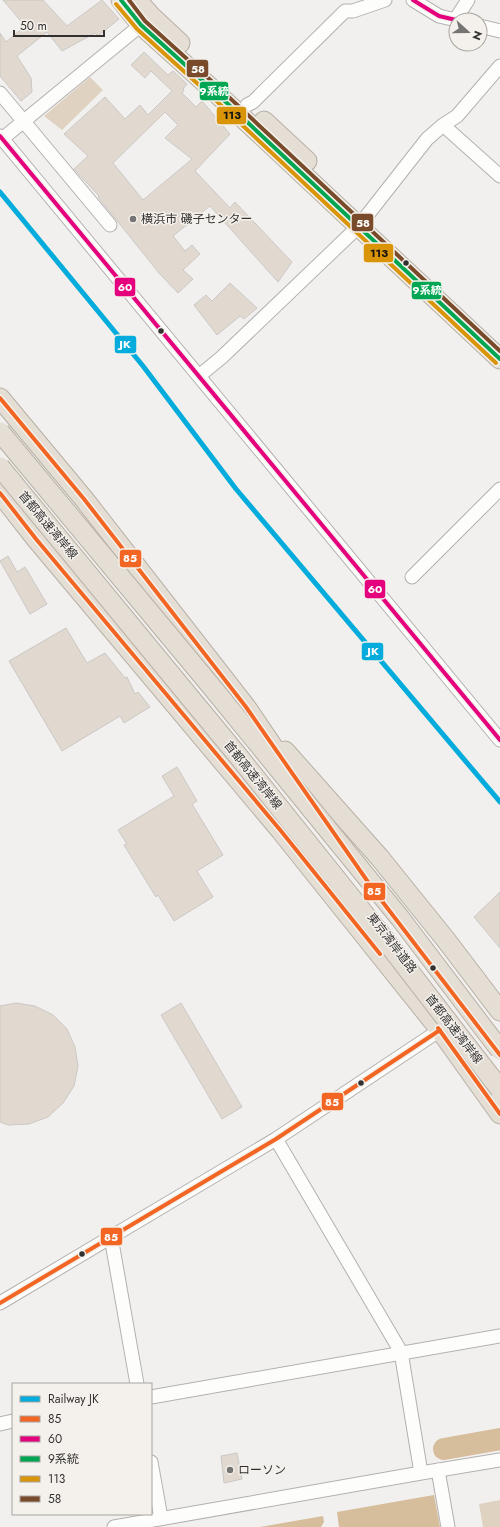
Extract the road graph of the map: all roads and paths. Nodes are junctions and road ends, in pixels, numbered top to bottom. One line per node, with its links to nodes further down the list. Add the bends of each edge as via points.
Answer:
1 (121, 0): 8 (highway)
2 (137, 0): 8 (highway)
3 (385, 0): 13 (street, via 352,11 345,10)
4 (413, 0): 7 (street, via 438,16)
5 (468, 0): 6 (street)
6 (461, 12)
7 (448, 18)
8 (146, 20): 13 (highway); 14 (street); 18 (highway, via 213,90)
9 (488, 28): 10 (street)
10 (500, 31)
11 (500, 66): 15 (street, via 457,116)
12 (0, 93): 14 (street)
13 (247, 105): 18 (highway)
14 (24, 121): 16 (street); 19 (street)
15 (443, 125): 17 (street); 18 (street, via 414,155)
16 (1, 138): 22 (street)
17 (500, 176)
18 (362, 222): 20 (highway); 21 (highway); 22 (street)
19 (110, 225)
20 (500, 343)
21 (500, 359)
22 (199, 376): 30 (street)
23 (0, 398): 29 (highway, 東京湾岸道路, via 84,499)
24 (0, 432): 34 (highway, 首都高速湾岸線, bridge, via 400,918)
25 (0, 467): 37 (highway, 首都高速湾岸線, bridge, via 239,756)
26 (500, 489): 28 (street)
27 (0, 494): 31 (highway, 東京湾岸道路)
28 (412, 577)
29 (246, 707): 32 (highway, 東京湾岸道路, via 380,858); 35 (highway, 東京湾岸道路, bridge, via 375,892)
30 (498, 732)
31 (208, 744): 33 (highway, 東京湾岸道路); 36 (highway, 東京湾岸道路, bridge, via 366,909)
32 (500, 1012)
33 (440, 1030): 38 (highway, 東京湾岸道路); 39 (street)
34 (500, 1050)
35 (500, 1055)
36 (500, 1080)
37 (500, 1088)
38 (500, 1114)
39 (276, 1139): 40 (street); 43 (street)
40 (111, 1237): 41 (street); 44 (street)
41 (0, 1303)
42 (500, 1336): 43 (street)
43 (401, 1352): 45 (street); 51 (street)
44 (137, 1383)
45 (152, 1397)
46 (12, 1421): 47 (street)
47 (0, 1424)
48 (500, 1460): 50 (street)
49 (152, 1468): 52 (street)
50 (438, 1470): 51 (street); 54 (street)
51 (421, 1473): 52 (street)
52 (161, 1518): 53 (street)
53 (114, 1527)
54 (448, 1527)

